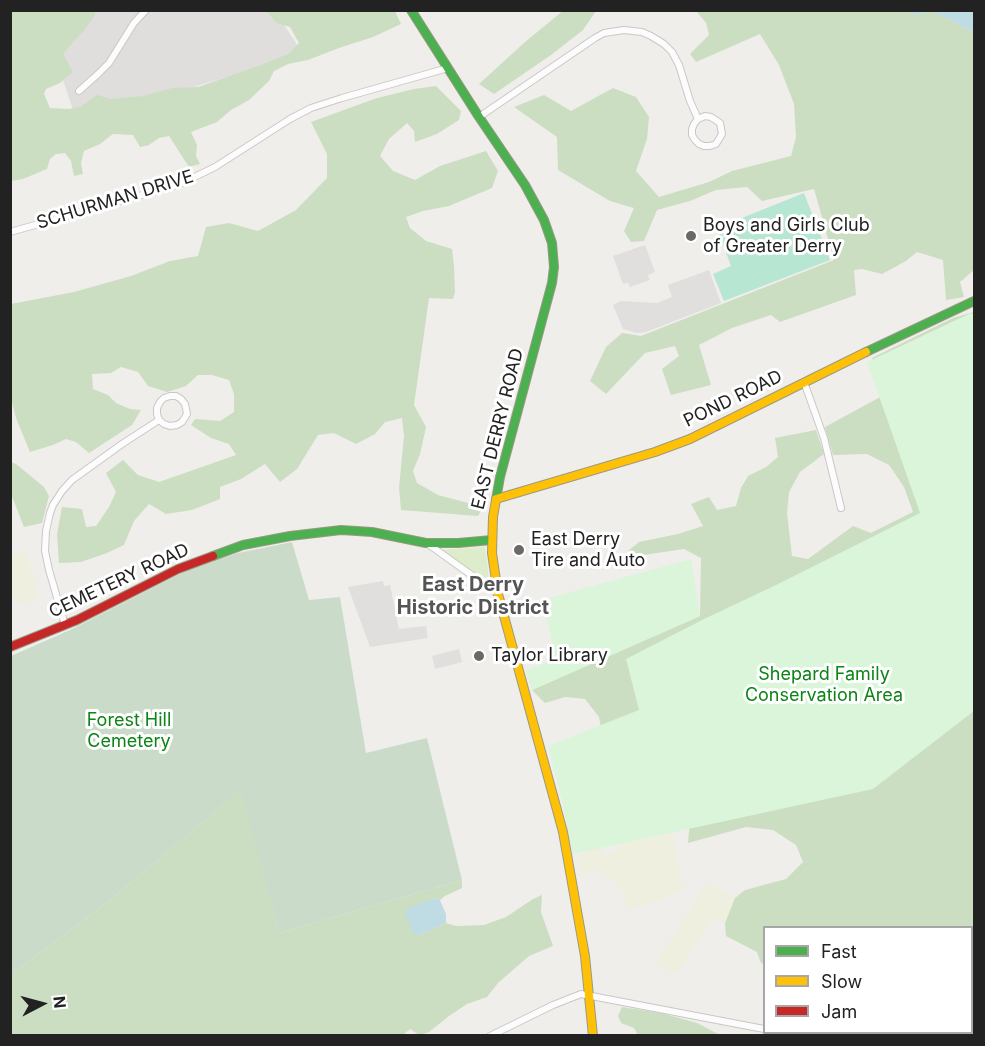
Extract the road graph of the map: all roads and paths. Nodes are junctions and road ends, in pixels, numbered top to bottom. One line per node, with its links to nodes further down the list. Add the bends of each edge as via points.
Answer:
1 (146, 10): 4 (street, via 109,63)
2 (411, 10): 3 (street, EAST DERRY ROAD)
3 (448, 68): 5 (street, EAST DERRY ROAD); 7 (street, SCHURMAN DRIVE, via 311,108 215,167 178,184)
4 (79, 91)
5 (479, 117): 6 (street, via 595,38 624,30 651,36 672,52); 11 (street, EAST DERRY ROAD, via 537,206 550,235 554,258 551,290)
6 (698, 119): 6 (street, via 692,129 694,140 704,146 716,144 722,134 718,121 708,116)
7 (10, 232)
8 (975, 301): 9 (street, POND ROAD)
9 (804, 382): 11 (street, POND ROAD, via 680,443); 12 (street)
10 (159, 420): 10 (street, via 170,426 180,424 187,414 185,404 176,396 164,398 157,408); 16 (street, via 72,480 53,505 45,551)
11 (496, 499): 13 (street, EAST DERRY ROAD)
12 (842, 507)
13 (492, 540): 14 (street, CEMETERY ROAD); 15 (street, EAST DERRY ROAD)
14 (426, 543): 15 (street); 16 (street, CEMETERY ROAD, via 341,530 243,546 178,568)
15 (498, 594): 18 (street, EAST DERRY ROAD, via 562,832)
16 (65, 625): 17 (street, CEMETERY ROAD)
17 (10, 647)
18 (589, 995): 19 (street); 20 (street, via 581,994 553,1005); 21 (street, EAST DERRY ROAD)
19 (763, 1029)
20 (490, 1035)
21 (593, 1035)

